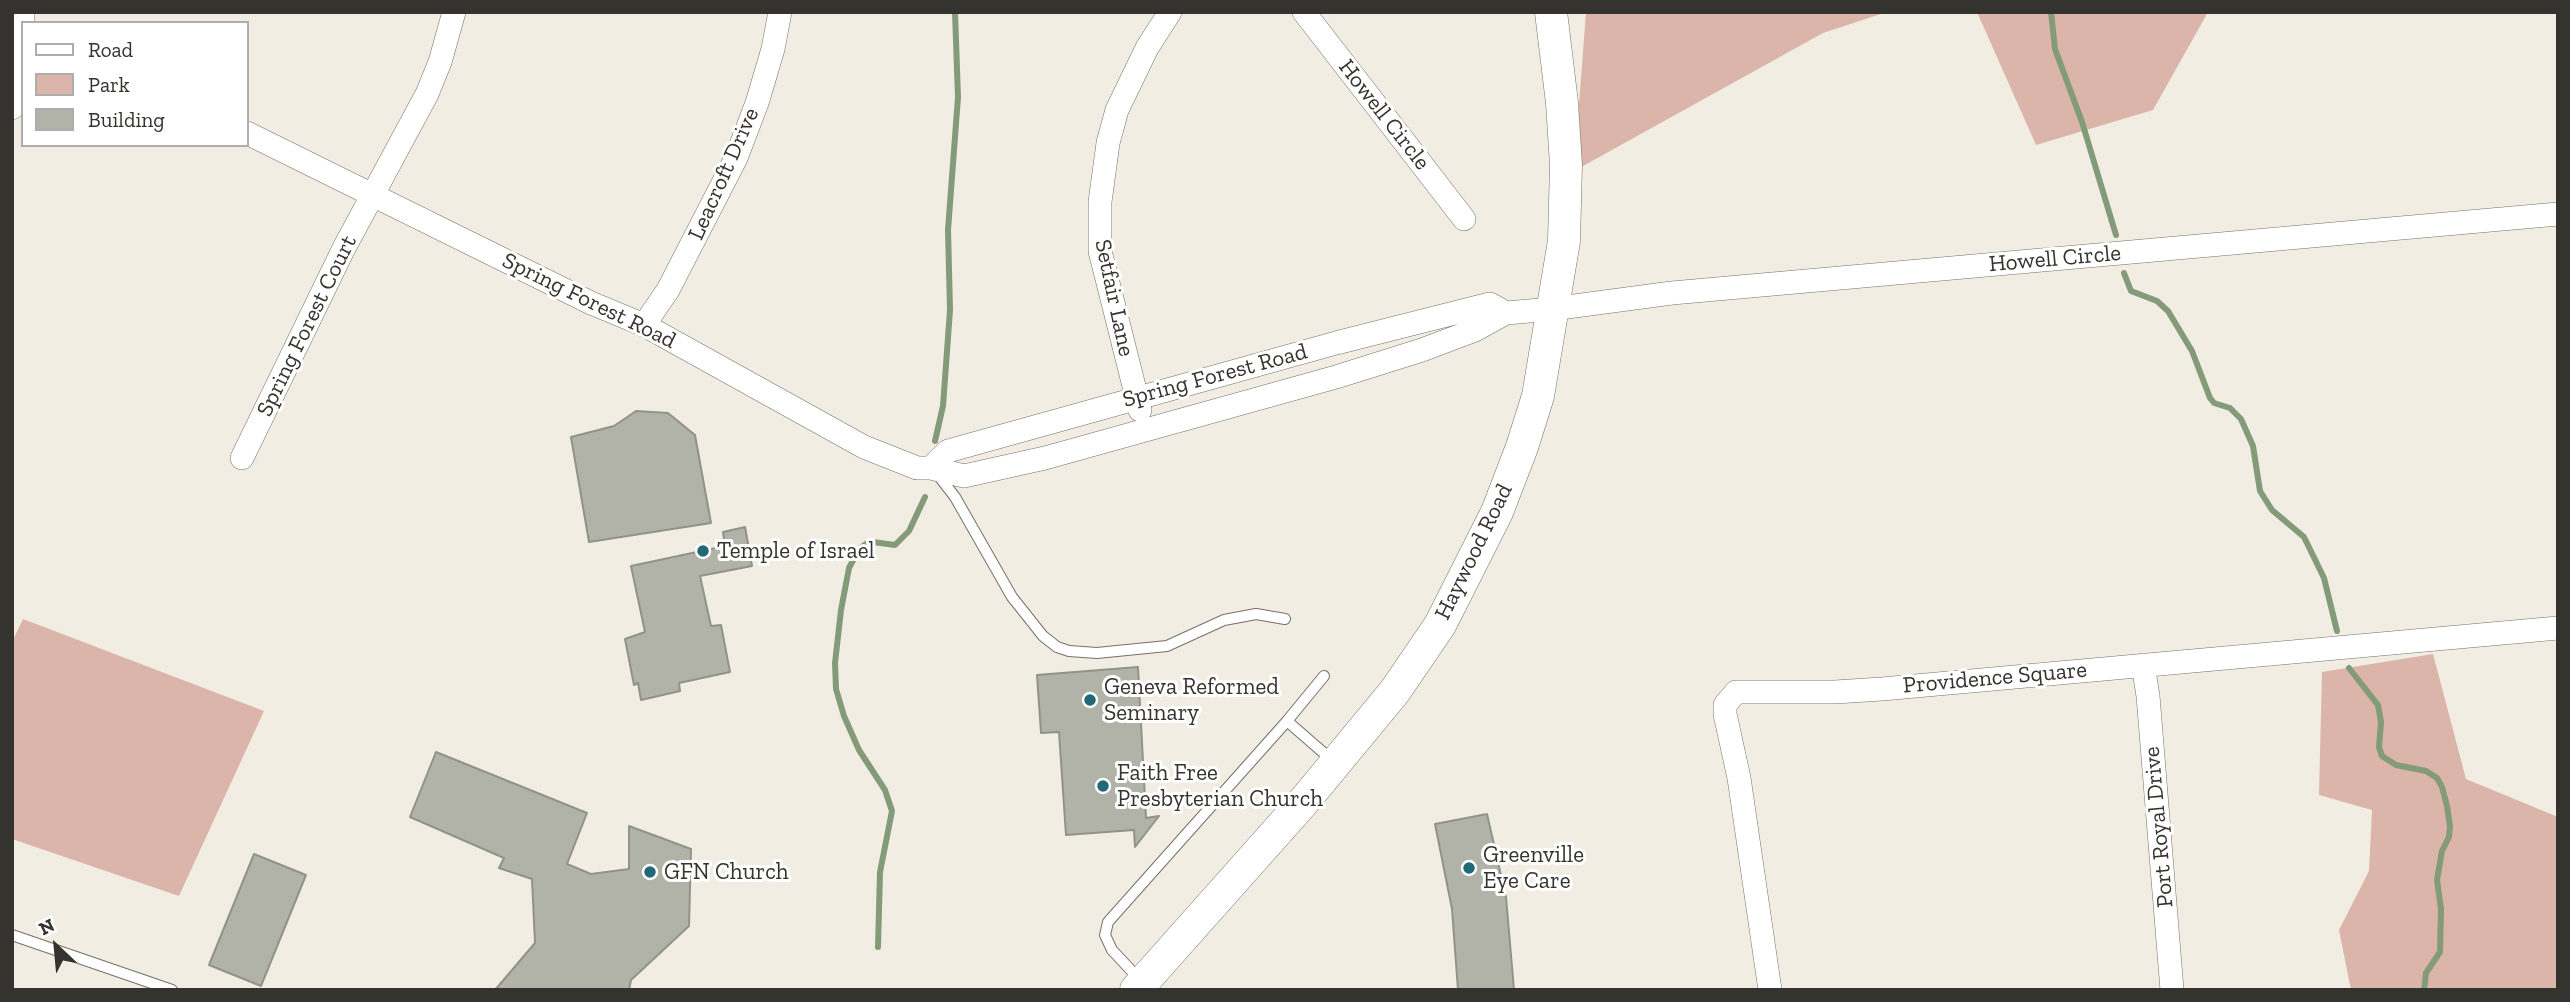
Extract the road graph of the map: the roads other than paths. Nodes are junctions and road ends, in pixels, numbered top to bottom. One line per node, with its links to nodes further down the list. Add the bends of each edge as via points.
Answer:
1 (454, 12): 10 (street, Spring Forest Court, via 427,94)
2 (780, 12): 15 (street, Leacroft Drive, via 773,50 736,158)
3 (1170, 12): 16 (street, Setfair Lane, via 1117,110 1100,202 1100,251)
4 (1304, 12): 12 (street, Howell Circle)
5 (1551, 12): 13 (main road, Haywood Road, via 1566,165 1564,241)
6 (21, 37): 7 (street)
7 (18, 75): 8 (street)
8 (12, 108)
9 (248, 134): 10 (street, Spring Forest Road)
10 (373, 196): 15 (street, Spring Forest Road); 18 (street, Spring Forest Court)
11 (2558, 214): 13 (street, Howell Circle, via 1672,293)
12 (1464, 219)
13 (1552, 309): 14 (street, Spring Forest Road); 25 (main road, Haywood Road, via 1538,396 1479,551 1440,625 1395,691)
14 (1506, 313): 16 (street, Spring Forest Road, via 1490,304); 17 (street, Spring Forest Road, via 1422,350)
15 (645, 325): 19 (street, Spring Forest Road, via 864,447 917,468)
16 (1137, 397): 17 (street, Setfair Lane); 19 (street, Spring Forest Road, via 948,451)
17 (1145, 430): 19 (street, Spring Forest Road, via 993,472 964,476)
18 (242, 458)
19 (930, 468): 20 (lane, via 955,496 1012,597 1043,636 1057,646 1097,653 1167,646 1224,620 1256,614)
20 (1285, 619)
21 (2558, 628): 22 (street, Providence Square)
22 (2143, 665): 29 (street, Providence Square, via 1882,689 1735,692 1725,705 1725,714 1739,778); 30 (street, Port Royal Drive)
23 (1324, 676): 24 (lane)
24 (1287, 721): 25 (lane); 27 (lane, via 1108,922 1105,935 1112,950)
25 (1336, 764): 27 (main road, Haywood Road)
26 (12, 935): 28 (lane)
27 (1140, 986)
28 (172, 990)
29 (1770, 990)
30 (2172, 990)

